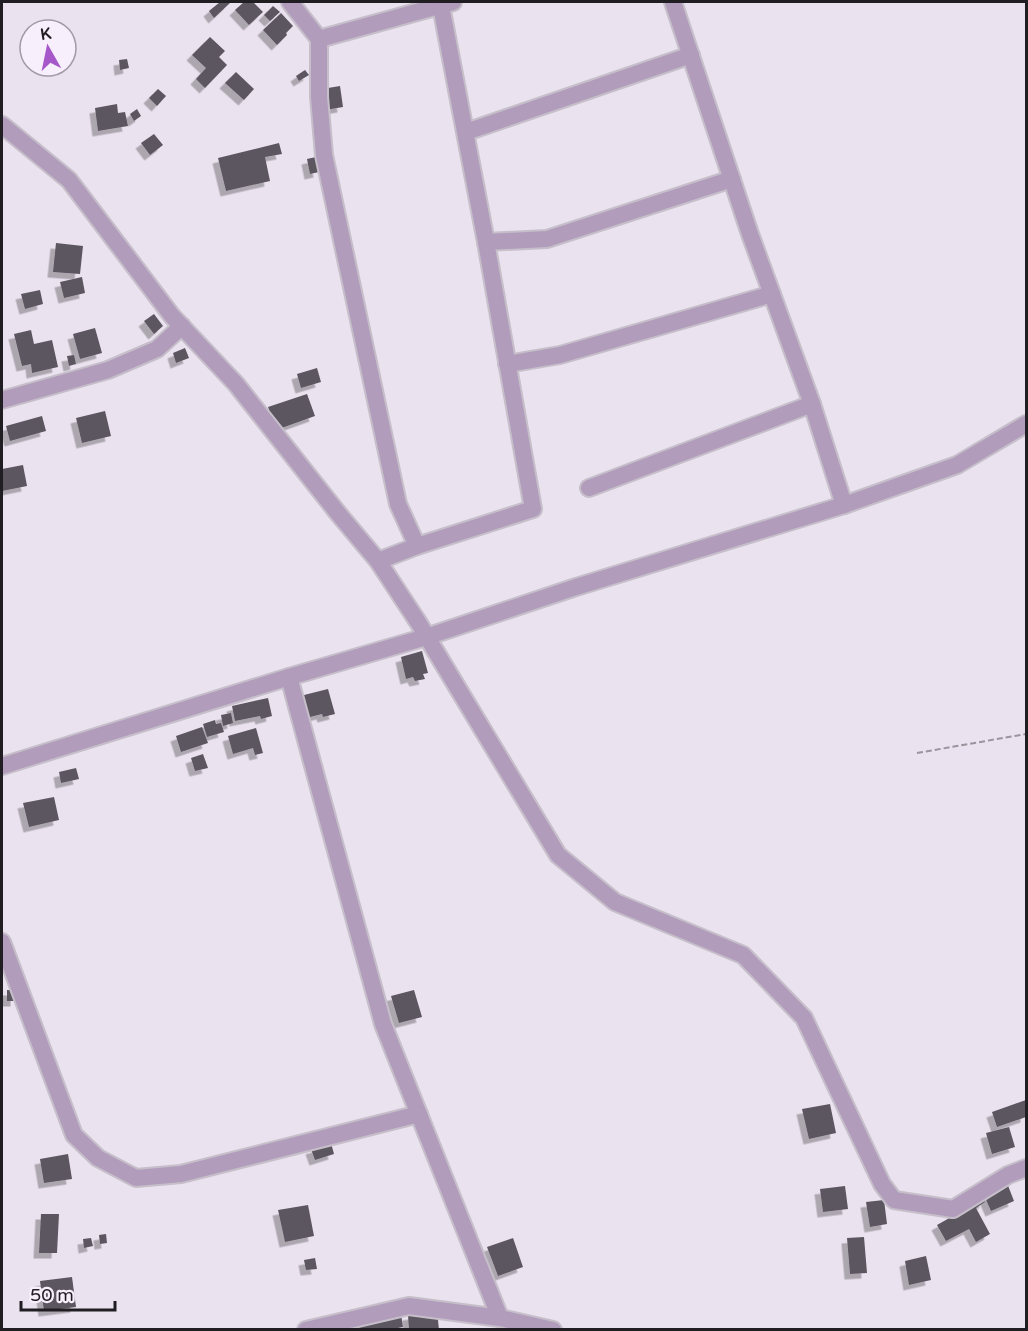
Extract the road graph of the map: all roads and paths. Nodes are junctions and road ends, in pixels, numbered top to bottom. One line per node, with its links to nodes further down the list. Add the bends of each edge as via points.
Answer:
1 (290, 2): 4 (street)
2 (673, 2): 5 (street)
3 (447, 4): 4 (street); 7 (street)
4 (319, 39): 18 (street, via 324,155 398,504)
5 (691, 55): 7 (street); 8 (street)
6 (2, 125): 11 (street, via 69,180)
7 (466, 132): 9 (street)
8 (732, 179): 9 (street, via 547,238); 10 (street)
9 (486, 242): 12 (street)
10 (772, 294): 12 (street, via 560,355); 14 (street)
11 (182, 326): 13 (street, via 157,349 108,370); 19 (street, via 236,384)
12 (507, 364): 18 (street, via 533,508)
13 (2, 400)
14 (812, 404): 16 (street); 17 (street)
15 (1026, 424): 17 (street, via 957,465)
16 (590, 488)
17 (842, 499): 20 (street, via 576,587)
18 (417, 546): 19 (street)
19 (378, 561): 20 (street)
20 (423, 631): 21 (street); 27 (street, via 558,855 615,902 742,955 804,1018 882,1184 894,1200 953,1209)
21 (289, 677): 24 (street); 26 (street, via 383,1024)
22 (1026, 734): 23 (path)
23 (917, 753)
24 (2, 766)
25 (2, 942): 26 (street, via 74,1135 98,1158 136,1178 181,1174)
26 (419, 1114): 28 (street)
27 (1026, 1168)
28 (500, 1318): 29 (street, via 409,1306); 30 (street)
29 (306, 1329)
30 (553, 1329)

